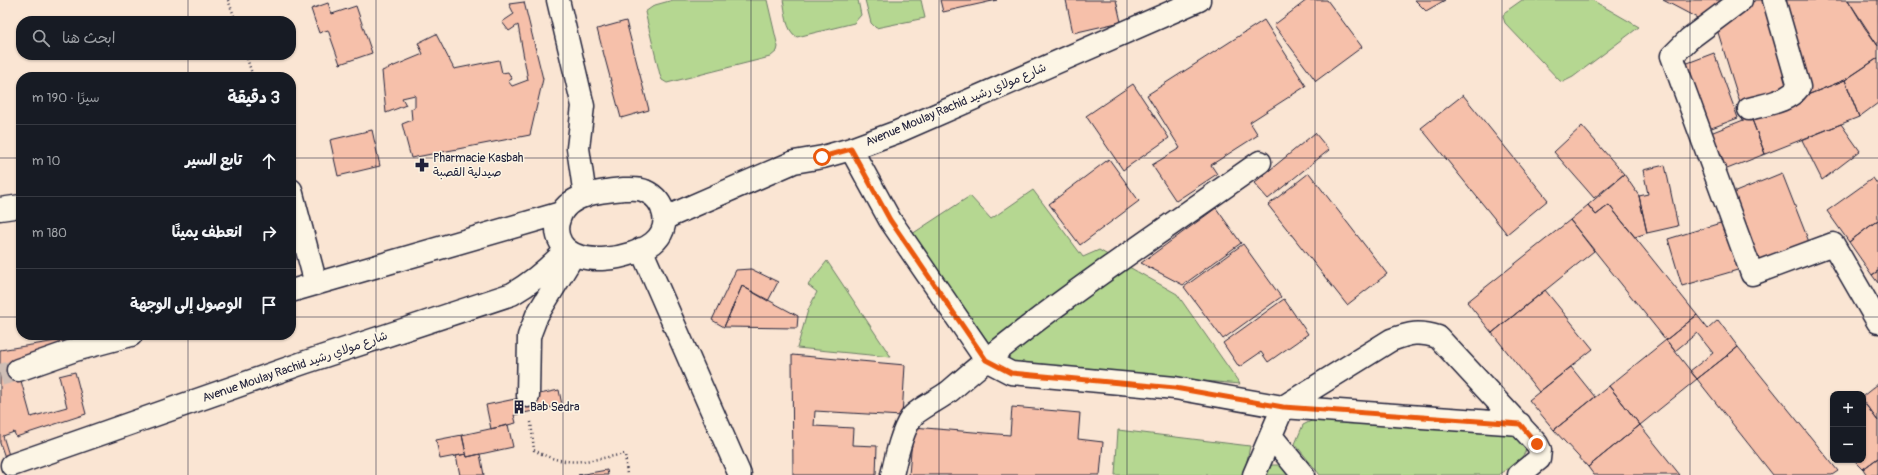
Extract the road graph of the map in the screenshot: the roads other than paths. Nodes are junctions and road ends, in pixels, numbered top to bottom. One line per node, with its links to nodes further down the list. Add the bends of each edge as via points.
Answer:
1 (558, 0): 8 (street, via 583,106 578,148)
2 (1199, 0): 6 (street, Avenue Moulay Rachid شارع مولاي رشيد, via 896,132)
3 (1741, 0): 18 (street, via 1689,39 1672,56 1752,274 1833,244)
4 (1774, 0): 5 (street, via 1799,87 1783,99)
5 (1749, 109)
6 (851, 149): 13 (street, Avenue Moulay Rachid شارع مولاي رشيد, via 794,162); 20 (street, via 890,220)
7 (1260, 162): 20 (street, via 1054,308)
8 (585, 196): 12 (street, via 571,203); 13 (street, via 604,191 644,190 654,196 662,206)
9 (16, 207): 10 (street)
10 (0, 209)
11 (296, 209): 16 (street)
12 (561, 213): 15 (street, via 557,226 559,239); 16 (street)
13 (665, 218): 14 (street, via 660,236)
14 (641, 249): 15 (street, via 622,256 602,259 582,258); 27 (street)
15 (569, 252): 22 (street, via 529,336); 26 (street, Avenue Moulay Rachid شارع مولاي رشيد, via 532,283 512,294 303,363)
16 (316, 284): 17 (street)
17 (296, 290)
18 (1878, 322)
19 (112, 340): 21 (street)
20 (986, 360): 23 (street, via 1011,373 1175,388); 28 (street, via 944,397 911,417 899,446)
21 (18, 370)
22 (528, 396)
23 (1283, 407): 24 (street); 24 (street, via 1392,340 1407,334 1423,332 1438,337); 25 (street)
24 (1520, 424): 31 (street, via 1540,450 1539,459)
25 (1271, 436): 29 (street); 30 (street)
26 (7, 467)
27 (740, 475)
28 (892, 475)
29 (1254, 475)
30 (1303, 475)
31 (1519, 475)

